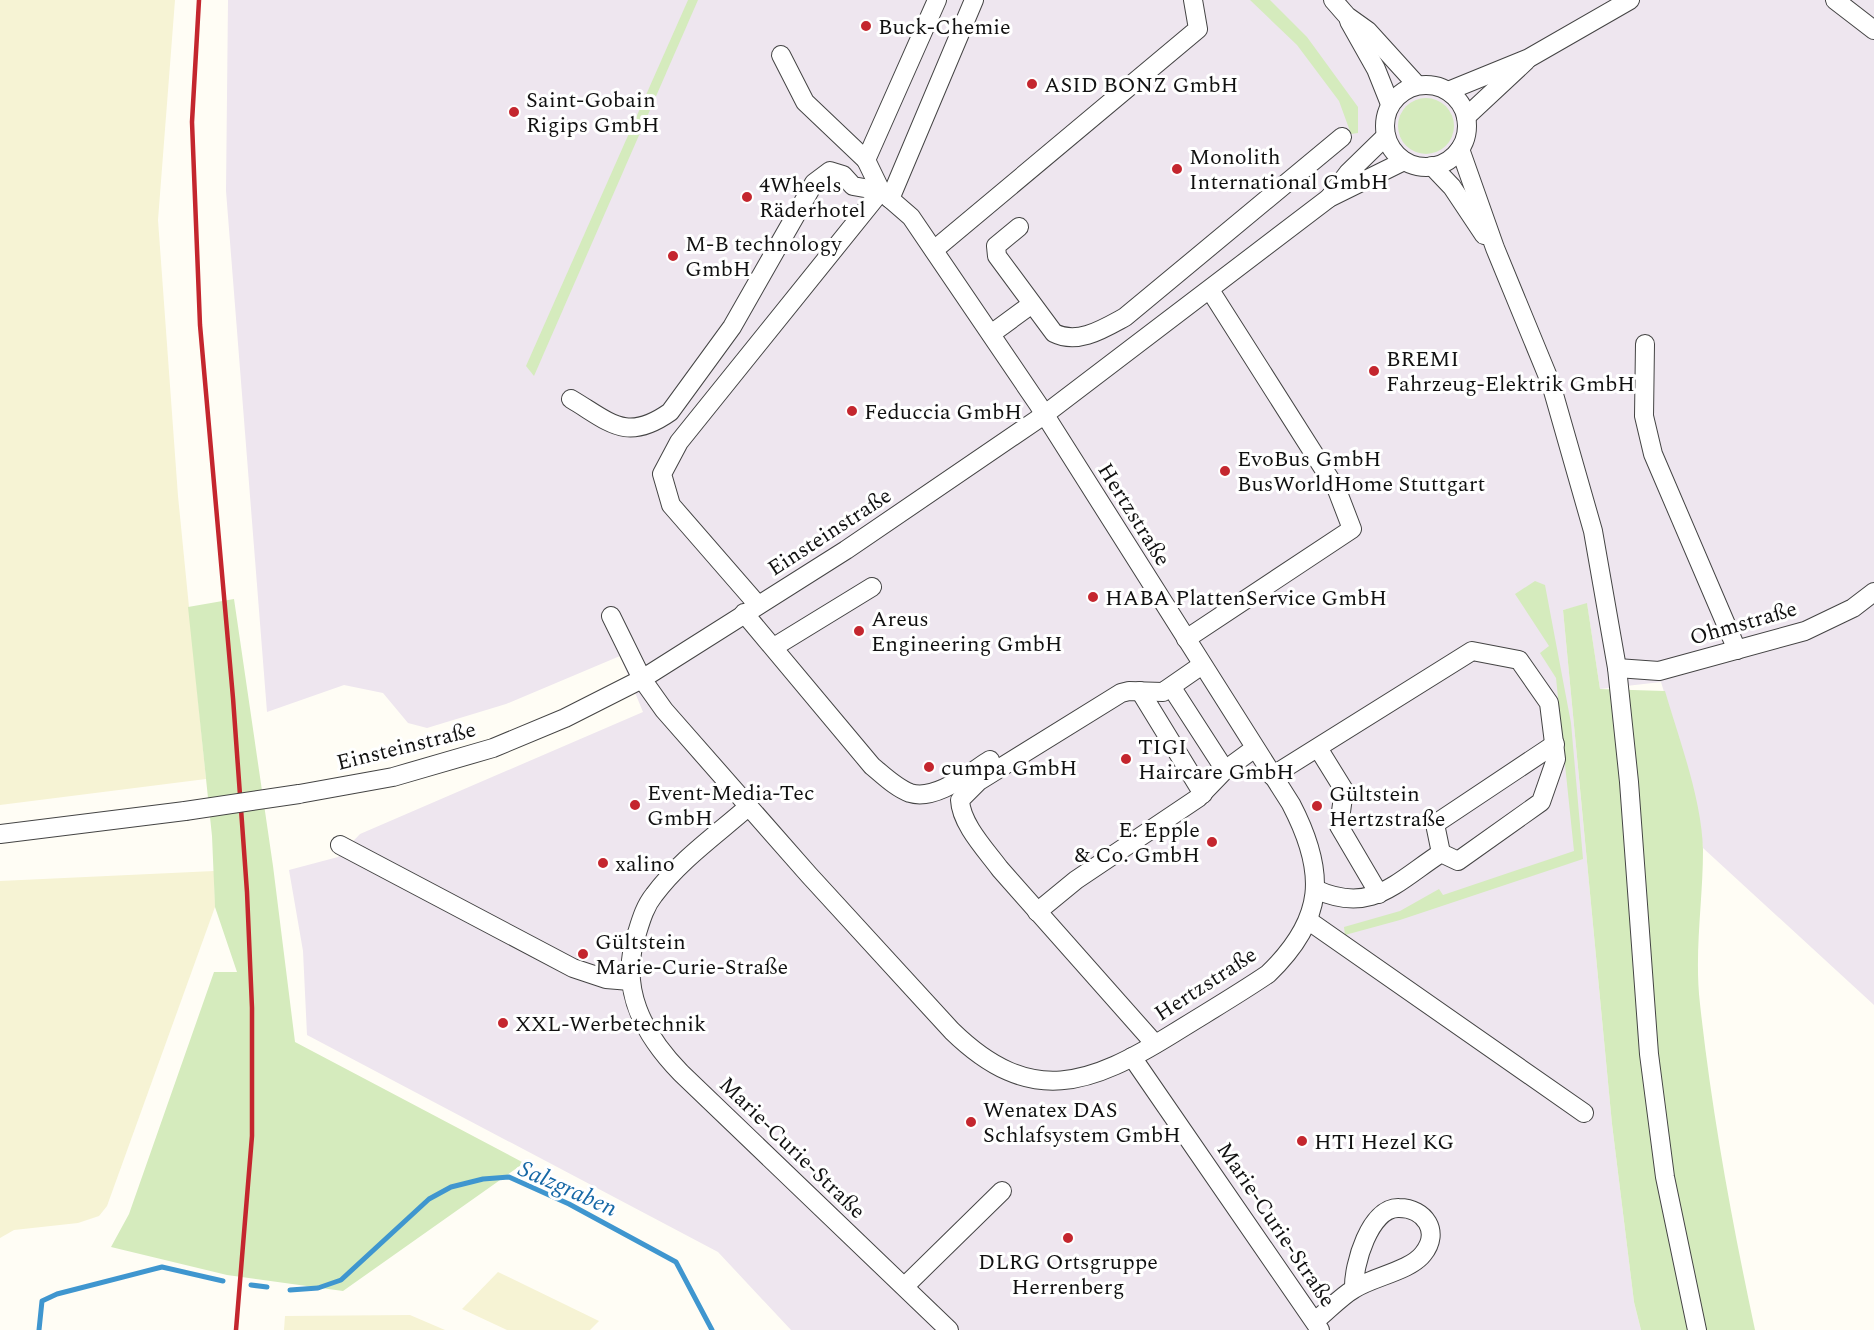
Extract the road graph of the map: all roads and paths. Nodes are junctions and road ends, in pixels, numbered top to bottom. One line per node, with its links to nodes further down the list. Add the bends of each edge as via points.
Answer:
1 (937, 0): 18 (street)
2 (974, 0): 21 (street)
3 (1193, 0): 25 (street, via 1198,29)
4 (1333, 0): 7 (street)
5 (1630, 0): 10 (street)
6 (1836, 0): 8 (street)
7 (1347, 16): 11 (street, via 1368,31); 13 (street)
8 (1874, 30)
9 (781, 55): 18 (street, via 805,102)
10 (1529, 58): 12 (street); 14 (street)
11 (1417, 85): 12 (street, via 1433,85); 13 (street)
12 (1448, 91): 14 (street, via 1460,102)
13 (1390, 104): 15 (street)
14 (1466, 117): 17 (street, via 1467,134)
15 (1386, 136): 19 (street); 22 (street, Einsteinstraße)
16 (1342, 137): 27 (street, via 1125,317 1106,328 1066,339 1054,333)
17 (1460, 150): 20 (street, via 1448,161); 24 (street)
18 (866, 160): 21 (street)
19 (1404, 161): 20 (street); 22 (street, Einsteinstraße)
20 (1432, 166): 24 (street, via 1452,187)
21 (886, 195): 25 (street, Hertzstraße, via 912,217); 30 (street, via 853,186 843,175 830,171 814,183 732,327 670,412 657,421 639,428 620,428); 34 (street, via 679,442 662,474 670,505)
22 (1329, 198): 26 (street, Einsteinstraße)
23 (1019, 227): 27 (street, via 996,246 998,256)
24 (1495, 248): 40 (street, via 1562,417 1593,531)
25 (934, 250): 28 (street, Hertzstraße)
26 (1210, 290): 31 (street, Einsteinstraße); 36 (street, via 1337,490 1352,529)
27 (1032, 304): 28 (street)
28 (991, 334): 31 (street, Hertzstraße)
29 (1645, 344): 38 (street, via 1644,416 1653,454)
30 (570, 399)
31 (1044, 415): 34 (street, Einsteinstraße, via 846,550); 36 (street, Hertzstraße)
32 (872, 587): 37 (street)
33 (1874, 592): 38 (street, Ohmstraße, via 1852,608 1805,631)
34 (751, 609): 37 (street); 41 (street, Einsteinstraße)
35 (611, 616): 41 (street, Hertzstraße)
36 (1186, 639): 39 (street, Hertzstraße)
37 (774, 647): 44 (street, via 872,766 911,793 929,793 946,787)
38 (1737, 650): 40 (street, Ohmstraße, via 1659,671)
39 (1202, 665): 42 (street); 46 (street, Hertzstraße)
40 (1617, 668): 68 (street, via 1649,1054 1665,1178)
41 (642, 679): 51 (street, Hertzstraße); 52 (street, Einsteinstraße, bridge, via 565,718 493,748 393,777 185,811)
42 (1172, 688): 43 (street, via 1163,692); 48 (street)
43 (1140, 691): 50 (street); 57 (street, via 1121,693 979,781 960,800 960,808 978,839)
44 (1063, 716)
45 (1554, 744): 47 (street, via 1549,703 1520,660 1472,651); 54 (street, via 1435,824); 54 (street, via 1556,759 1541,802 1458,861)
46 (1255, 748): 48 (street); 49 (street, Hertzstraße)
47 (1317, 748): 49 (street); 56 (street, via 1344,789 1339,826)
48 (1225, 770): 50 (street)
49 (1272, 776): 55 (street, Hertzstraße, via 1305,831)
50 (1203, 794): 57 (street, via 1076,880)
51 (748, 807): 59 (street, Marie-Curie-Straße, via 652,897 635,937); 61 (street, Hertzstraße, via 952,1031 993,1065 1025,1077 1058,1081 1103,1072)
52 (0, 834)
53 (340, 845): 59 (street, via 573,968 606,979)
54 (1441, 854): 56 (street)
55 (1315, 889): 56 (street, via 1340,900 1363,900); 58 (street, Hertzstraße)
56 (1379, 894)
57 (1037, 912): 60 (street)
58 (1309, 921): 60 (street, Hertzstraße, via 1285,958 1268,974); 62 (street)
59 (630, 981): 64 (street, Marie-Curie-Straße, via 641,1021 662,1053)
60 (1155, 1044): 61 (street, Hertzstraße)
61 (1132, 1057): 66 (street, Marie-Curie-Straße)
62 (1584, 1113)
63 (1005, 1199): 64 (street, via 986,1207)
64 (905, 1286): 67 (street, Marie-Curie-Straße)
65 (1354, 1289): 65 (street, via 1423,1255 1431,1240 1429,1222 1423,1215 1410,1208 1395,1208 1380,1215 1362,1245 1353,1273); 66 (street)
66 (1317, 1326)
67 (949, 1330)
68 (1697, 1330)

